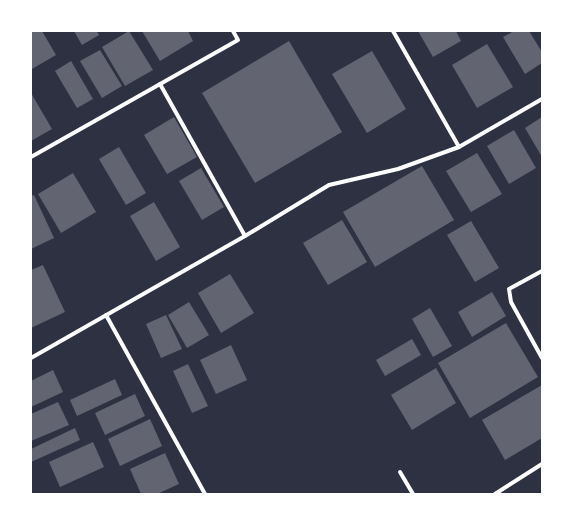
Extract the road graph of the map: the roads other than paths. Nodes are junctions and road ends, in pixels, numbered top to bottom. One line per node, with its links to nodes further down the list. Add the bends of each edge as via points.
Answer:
1 (233, 31): 3 (street, via 238,40)
2 (392, 31): 5 (street)
3 (160, 84): 6 (street); 7 (street)
4 (542, 99): 5 (street)
5 (459, 147): 7 (street, via 398,169 329,185)
6 (31, 157)
7 (245, 236): 9 (street)
8 (542, 271): 11 (street, via 509,290 511,302)
9 (106, 315): 10 (street); 14 (street)
10 (31, 358)
11 (542, 358)
12 (542, 464): 16 (street)
13 (400, 472): 15 (street)
14 (205, 494)
15 (413, 494)
16 (495, 494)

